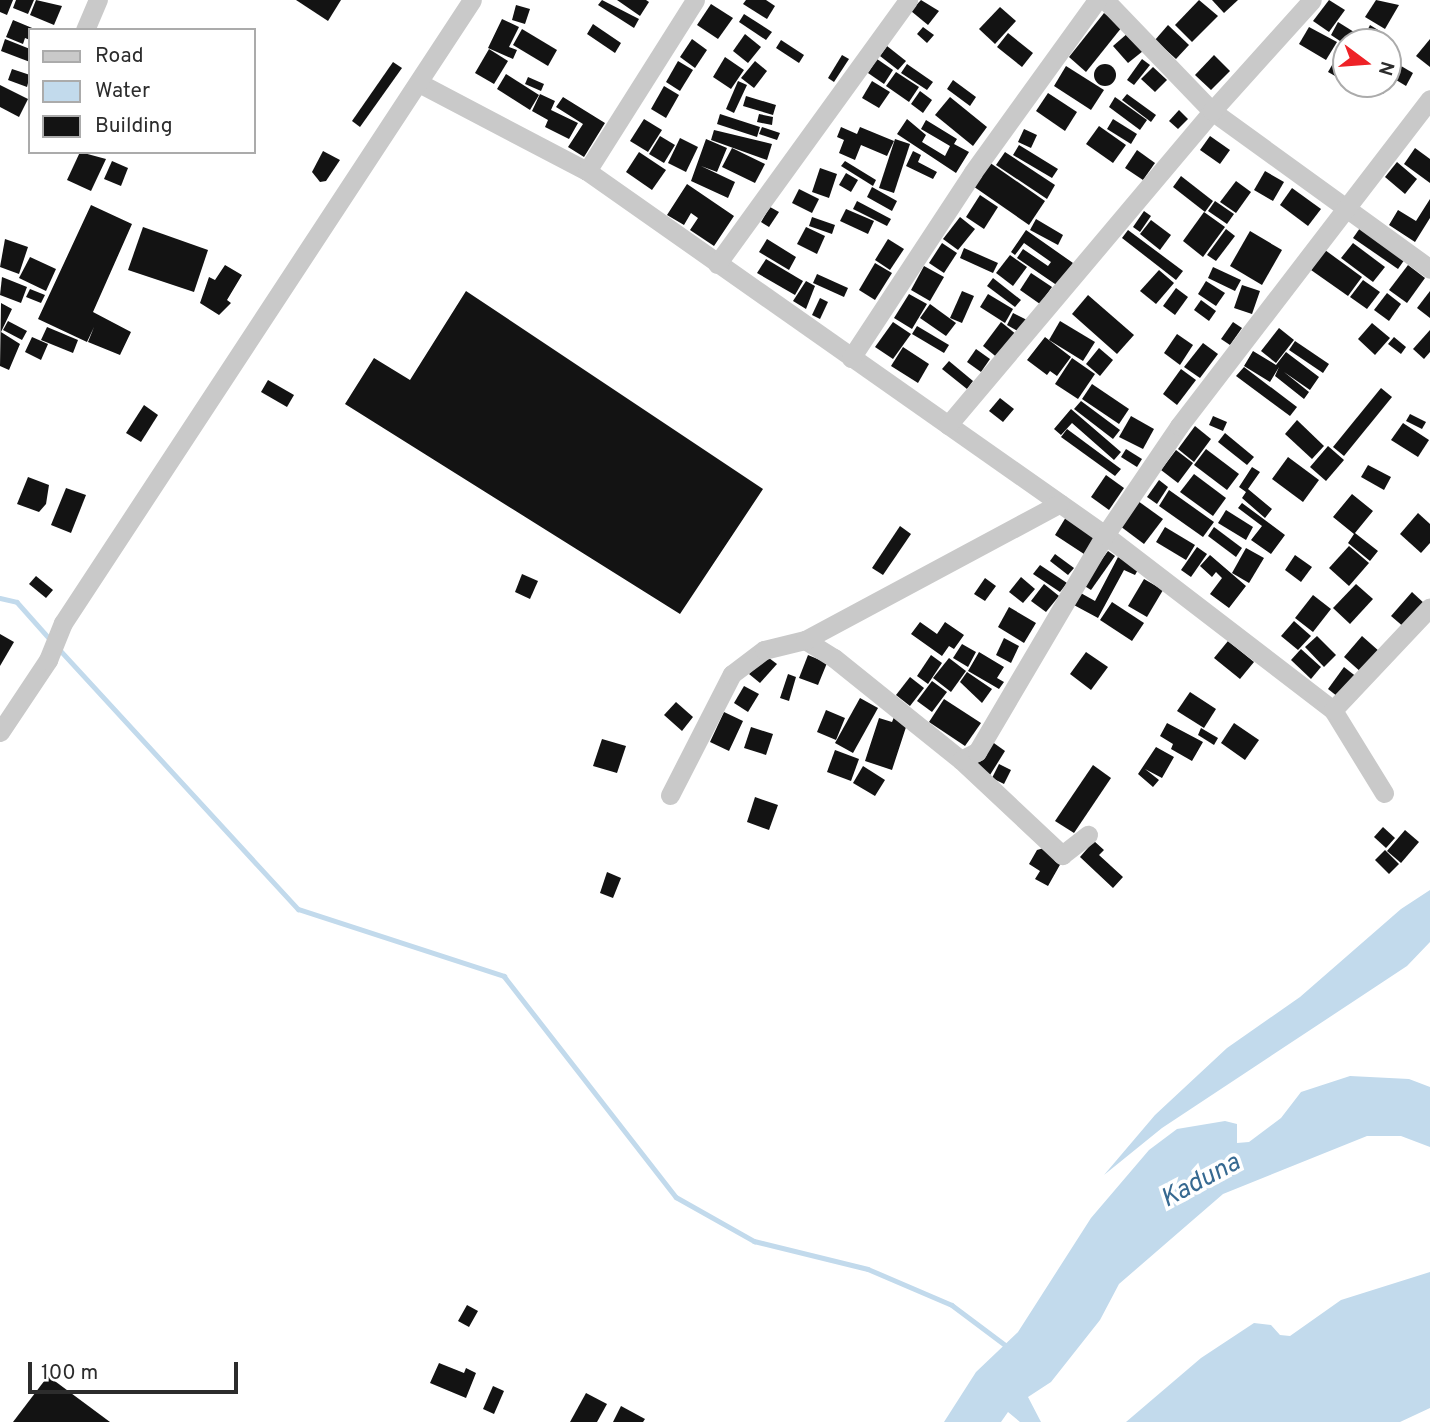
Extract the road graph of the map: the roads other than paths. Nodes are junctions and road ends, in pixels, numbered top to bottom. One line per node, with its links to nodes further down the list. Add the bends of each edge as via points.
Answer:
1 (98, 0): 8 (street)
2 (472, 0): 9 (street)
3 (695, 0): 12 (street)
4 (908, 0): 14 (street)
5 (1097, 0): 16 (street, via 973,172)
6 (1105, 0): 11 (street)
7 (1312, 0): 11 (street)
8 (86, 28)
9 (421, 84): 12 (street); 23 (street, via 63,623 48,660)
10 (1430, 99): 13 (street)
11 (1212, 111): 13 (street); 17 (street)
12 (587, 171): 14 (street)
13 (1343, 209): 15 (street); 19 (street, via 1178,426)
14 (717, 264): 16 (street)
15 (1430, 269)
16 (851, 358): 17 (street)
17 (948, 425): 18 (street)
18 (1060, 503): 19 (street); 21 (street)
19 (1105, 535): 22 (street); 24 (street, via 977,752)
20 (1430, 607): 22 (street)
21 (805, 640): 24 (street); 26 (street, via 764,650 732,674)
22 (1334, 710): 25 (street)
23 (0, 732)
24 (961, 760): 27 (street, via 1062,855)
25 (1384, 793)
26 (670, 795)
27 (1088, 835)

